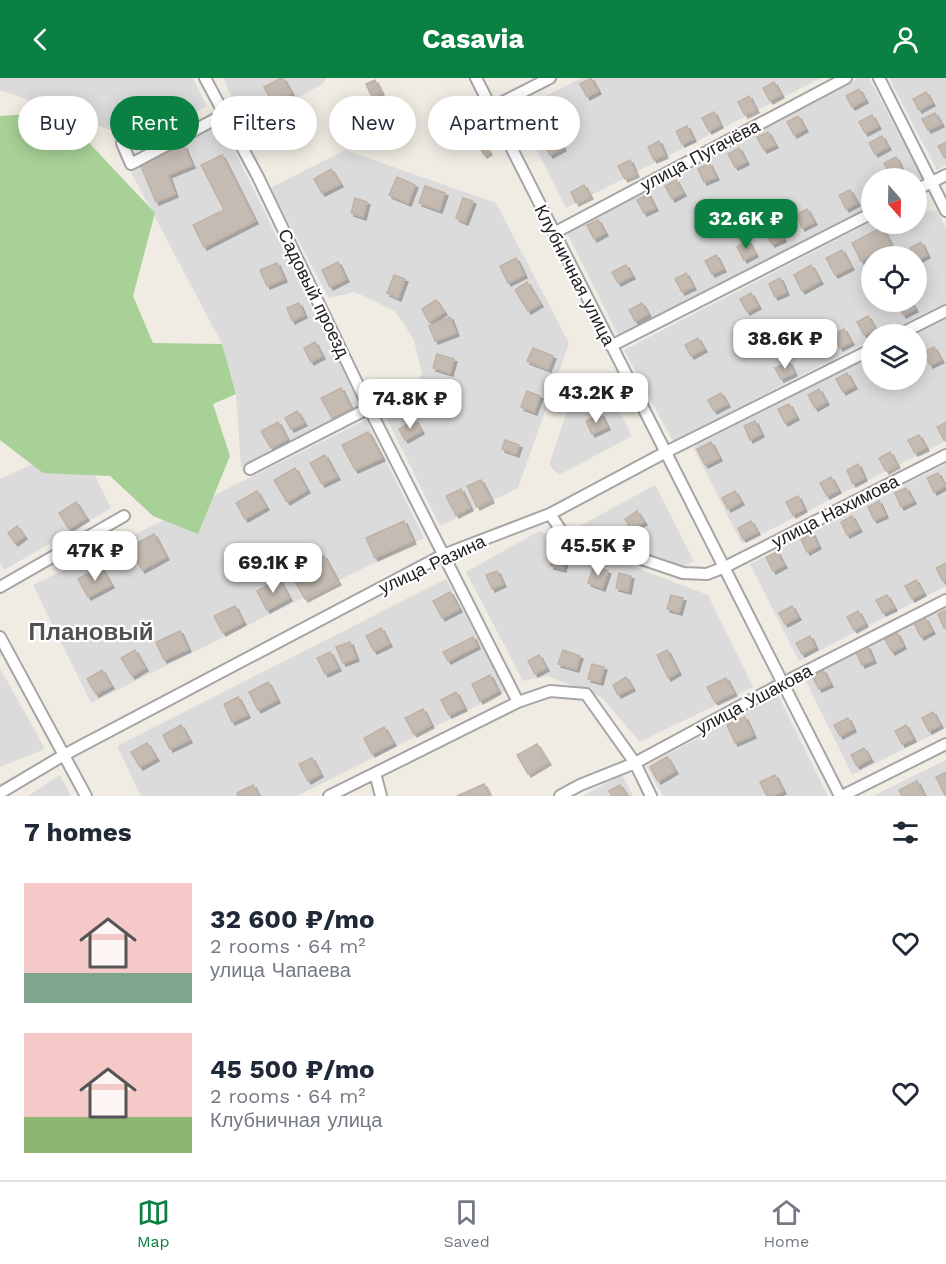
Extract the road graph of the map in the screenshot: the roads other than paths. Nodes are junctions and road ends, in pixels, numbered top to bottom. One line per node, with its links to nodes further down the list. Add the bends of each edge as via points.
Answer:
1 (205, 78): 6 (street, Садовый проезд)
2 (476, 78): 7 (street, Клубничная улица)
3 (550, 78): 8 (street)
4 (846, 78): 18 (street, улица Пугачёва)
5 (879, 78): 14 (street)
6 (214, 96)
7 (485, 96)
8 (515, 96)
9 (125, 150): 10 (street, via 131,164)
10 (157, 150)
11 (243, 150): 23 (street, Садовый проезд)
12 (512, 150): 18 (street, Клубничная улица)
13 (946, 175): 14 (street)
14 (931, 182): 15 (street); 16 (street)
15 (927, 184)
16 (946, 211)
17 (861, 219): 21 (street)
18 (554, 232): 21 (street, Клубничная улица)
19 (946, 311): 20 (street)
20 (920, 324)
21 (611, 346): 24 (street, Клубничная улица)
22 (861, 354): 24 (street, улица Разина)
23 (369, 408): 26 (street); 29 (street, Садовый проезд)
24 (666, 452): 27 (street, улица Разина); 30 (street, Клубничная улица)
25 (946, 455): 30 (street, улица Нахимова)
26 (250, 470)
27 (550, 514): 29 (street, улица Разина); 30 (street, via 562,532 682,573 707,574)
28 (124, 516): 31 (street)
29 (443, 555): 35 (street, Садовый проезд); 37 (street, улица Разина)
30 (725, 567): 34 (street, Клубничная улица)
31 (0, 587)
32 (946, 600): 34 (street, улица Ушакова)
33 (0, 637): 37 (street)
34 (783, 683): 38 (street, улица Ушакова); 46 (street, Клубничная улица)
35 (518, 702): 38 (street, via 550,692 586,694); 39 (street)
36 (946, 744): 46 (street)
37 (64, 755): 40 (street, улица Разина); 41 (street)
38 (635, 763): 44 (street, улица Ушакова); 45 (street)
39 (375, 773): 42 (street); 43 (street)
40 (0, 793)
41 (86, 796)
42 (329, 796)
43 (381, 796)
44 (560, 796)
45 (651, 796)
46 (841, 796)

